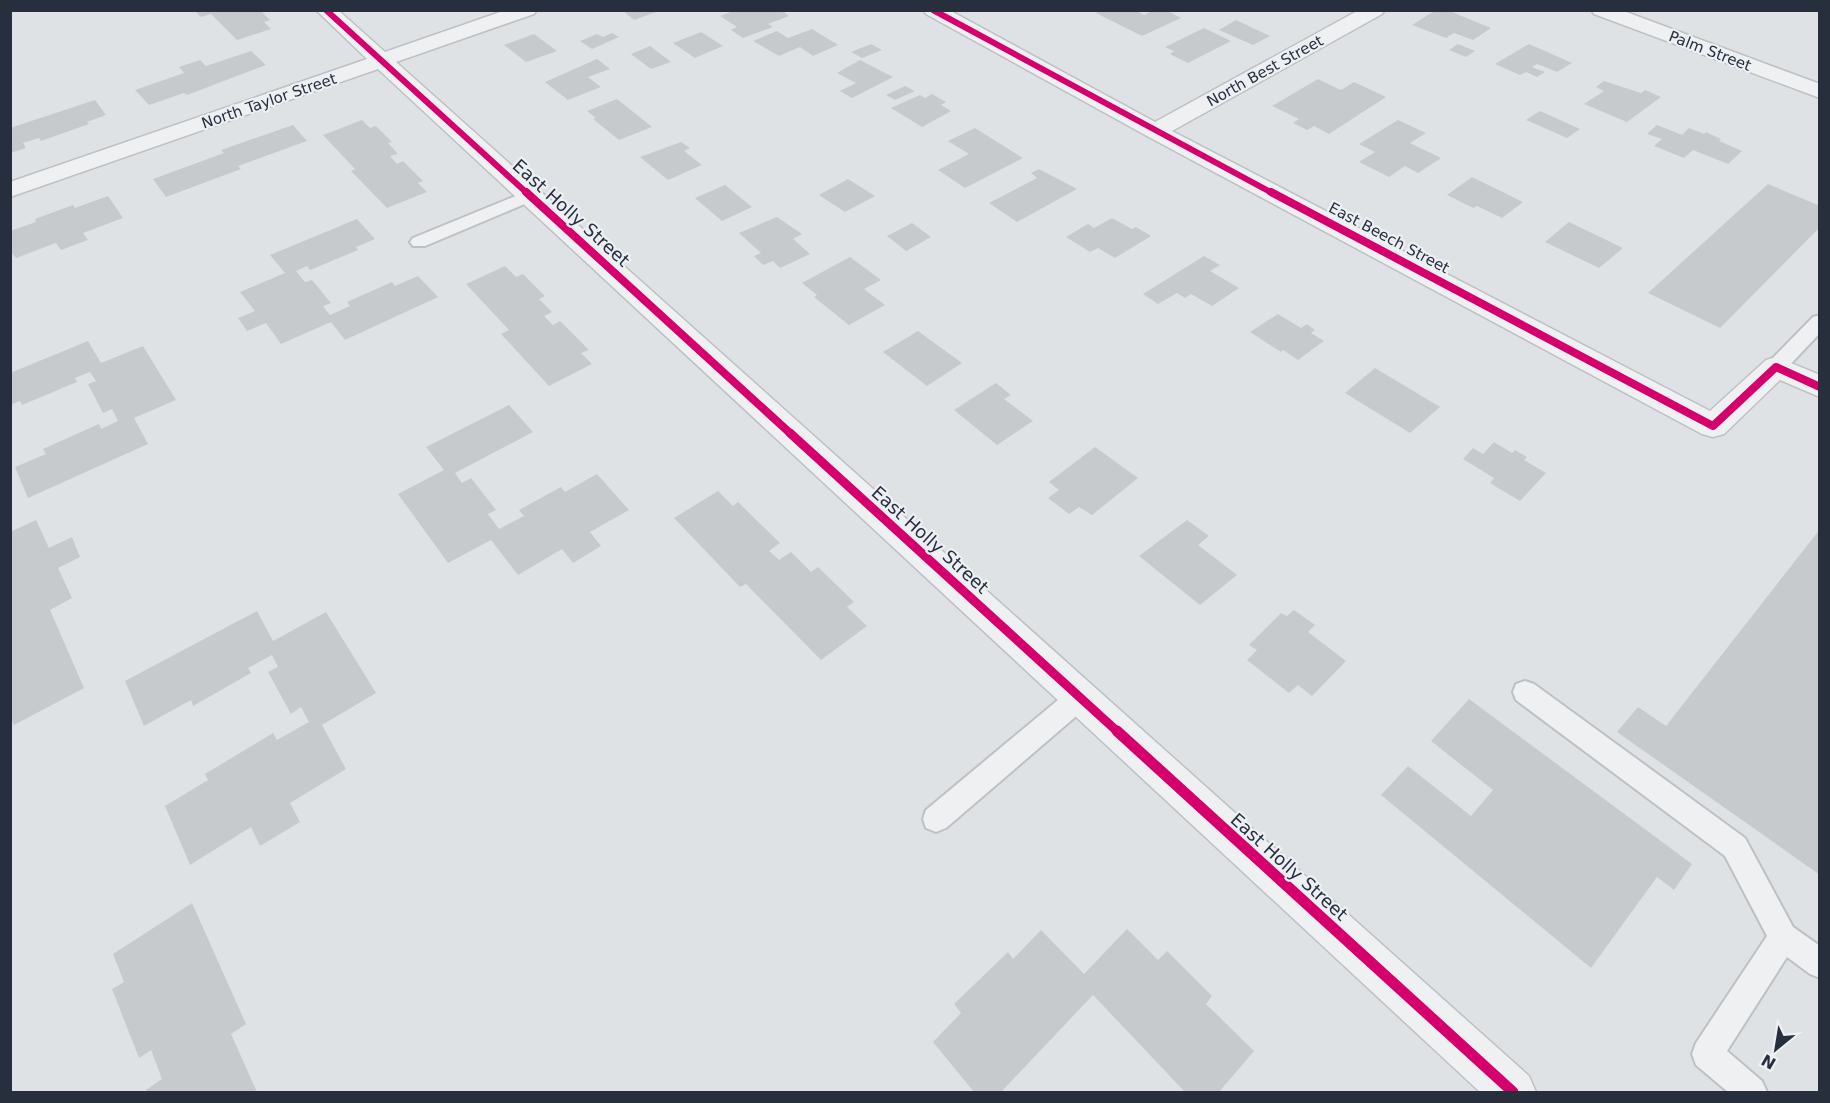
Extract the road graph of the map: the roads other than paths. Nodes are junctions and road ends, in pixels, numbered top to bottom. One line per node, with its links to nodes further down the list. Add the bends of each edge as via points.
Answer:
1 (326, 10): 6 (street, East Holly Street)
2 (527, 10): 6 (street, North Taylor Street)
3 (933, 10): 8 (street, East Beech Street)
4 (1375, 10): 8 (street, North Best Street)
5 (1601, 10): 7 (street, Palm Street)
6 (381, 62): 9 (street, North Taylor Street); 10 (street, East Holly Street)
7 (1820, 92)
8 (1155, 131): 13 (street, East Beech Street, via 1713,426)
9 (10, 190)
10 (528, 196): 11 (lane); 16 (street, East Holly Street)
11 (419, 242)
12 (1820, 321): 13 (lane)
13 (1776, 367): 14 (street)
14 (1820, 387)
15 (1525, 692): 18 (lane, via 1735,847)
16 (1079, 698): 17 (lane); 20 (street, East Holly Street)
17 (936, 819)
18 (1783, 937): 19 (lane); 21 (lane, via 1707,1054)
19 (1820, 964)
20 (1513, 1092)
21 (1751, 1092)

